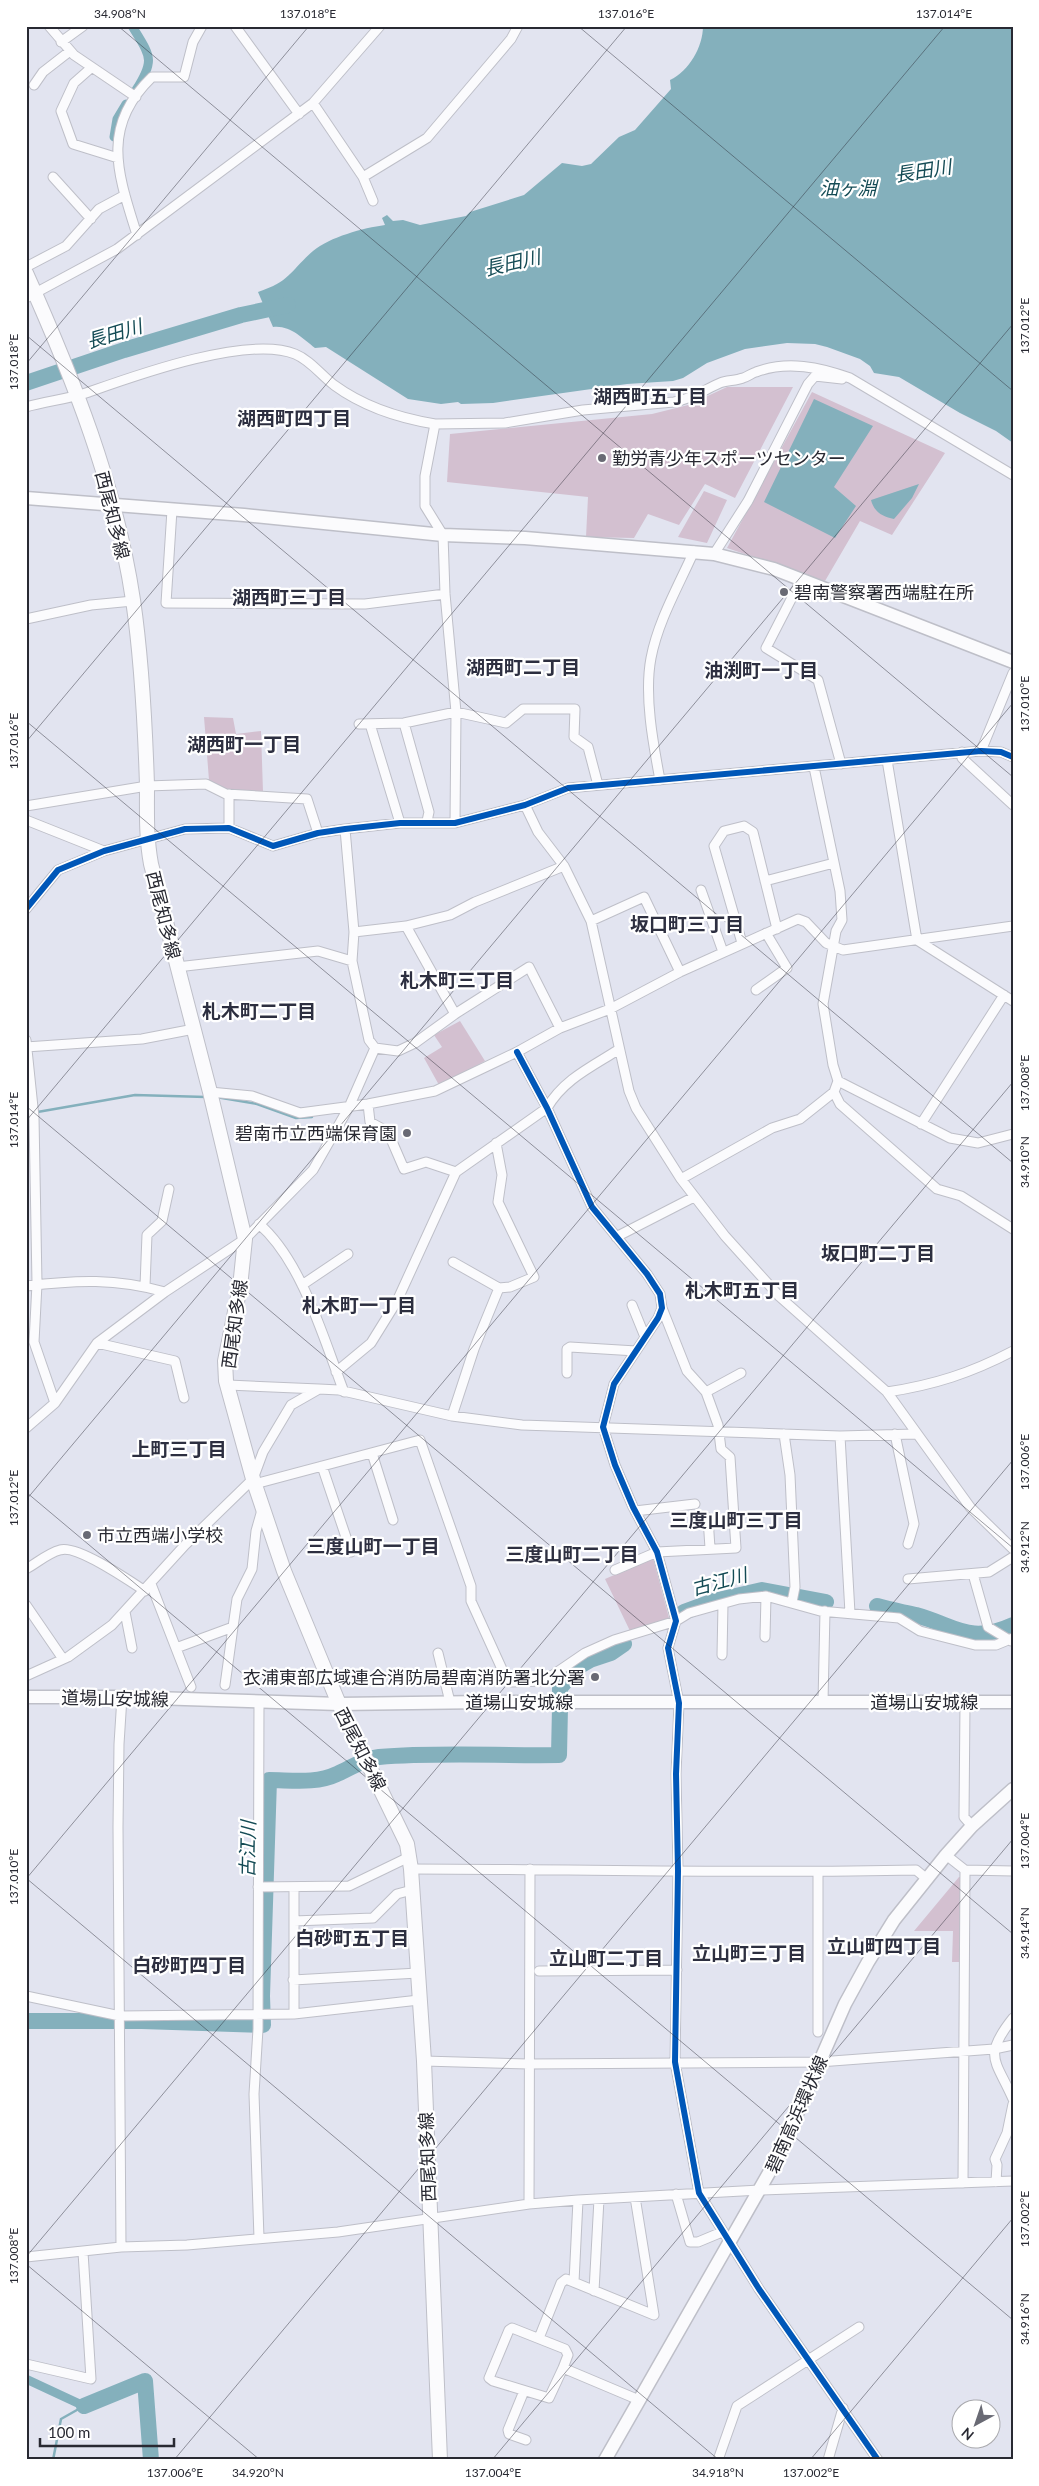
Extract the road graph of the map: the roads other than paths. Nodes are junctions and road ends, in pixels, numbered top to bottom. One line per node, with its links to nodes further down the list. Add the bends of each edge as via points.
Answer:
1 (49, 26): 7 (street)
2 (83, 26): 7 (street)
3 (202, 26): 11 (street, via 193,42 184,77 152,77)
4 (235, 26): 13 (street)
5 (380, 26): 12 (street)
6 (518, 26): 16 (street, via 511,39 427,138)
7 (61, 42): 8 (street)
8 (70, 51): 9 (street); 10 (street, via 44,72)
9 (91, 68): 11 (street); 14 (street, via 74,83 61,111 73,144)
10 (34, 85)
11 (136, 97): 14 (street, via 121,121)
12 (313, 103): 13 (street); 16 (street)
13 (299, 114): 20 (street)
14 (118, 158): 17 (street)
15 (53, 177): 19 (street)
16 (363, 177): 18 (street)
17 (125, 195): 19 (street, via 104,206); 20 (street)
18 (373, 201)
19 (90, 219): 21 (street, via 66,246)
20 (138, 235): 23 (street, via 93,264)
21 (26, 267)
22 (26, 273): 23 (main road, 西尾知多線)
23 (31, 296): 25 (main road, 西尾知多線, via 57,345)
24 (850, 378): 27 (street, via 826,369 779,367 720,383 702,394 674,402 583,410 505,423); 28 (street); 34 (street, via 815,376 808,384 748,501)
25 (77, 394): 26 (street); 27 (street, via 188,361 259,348 276,349 304,358 335,386 363,403 405,419); 30 (main road, 西尾知多線)
26 (26, 407)
27 (435, 424): 32 (street, via 425,476 425,506)
28 (1013, 475)
29 (26, 498): 30 (main road)
30 (112, 506): 31 (main road); 37 (main road, 西尾知多線)
31 (172, 510): 32 (main road); 36 (street, via 166,603 365,604)
32 (443, 535): 33 (main road); 36 (street)
33 (694, 551): 34 (main road); 51 (street, via 651,658 650,724)
34 (714, 554): 35 (main road, via 774,569)
35 (801, 580): 39 (main road); 49 (street, via 766,648 818,680)
36 (445, 594): 41 (street)
37 (133, 601): 38 (street, via 91,605); 53 (main road, 西尾知多線)
38 (26, 619)
39 (1013, 662)
40 (1013, 673): 45 (street)
41 (456, 712): 42 (street); 52 (street, via 506,723 523,709 575,709 574,737 588,747); 61 (street)
42 (404, 723): 44 (street); 60 (street, via 429,812)
43 (359, 724): 44 (street)
44 (370, 724): 59 (street)
45 (981, 751): 46 (street); 47 (street, via 1001,752)
46 (962, 752): 48 (street); 56 (street, via 962,758)
47 (1013, 757)
48 (887, 760): 49 (street); 78 (street)
49 (841, 764): 50 (street)
50 (814, 767): 51 (street); 67 (street)
51 (660, 780): 52 (street)
52 (598, 785): 55 (street, via 568,788)
53 (147, 786): 54 (street, via 206,784); 57 (street); 65 (main road, 西尾知多線)
54 (229, 794): 62 (street); 64 (street, via 307,799)
55 (525, 805): 61 (street); 68 (street, via 538,832)
56 (1013, 805)
57 (26, 806)
58 (26, 820): 66 (street)
59 (400, 822): 60 (street); 63 (street)
60 (427, 822): 61 (street)
61 (455, 823)
62 (229, 828): 64 (street, via 273,846); 65 (street, via 185,829)
63 (345, 829): 64 (street); 76 (street)
64 (318, 833)
65 (146, 838): 66 (street); 83 (main road, 西尾知多線)
66 (104, 850): 71 (street, via 58,870)
67 (834, 863): 69 (street); 80 (street, via 842,920)
68 (564, 866): 72 (street); 73 (street, via 450,914)
69 (765, 881): 75 (street); 79 (street, via 753,832 744,826 724,831 714,846)
70 (702, 890): 81 (street)
71 (26, 909)
72 (591, 921): 84 (street, via 644,897); 88 (street)
73 (406, 926): 76 (street); 89 (street)
74 (1013, 926): 78 (street)
75 (777, 929): 77 (street); 80 (street, via 802,919 826,943)
76 (354, 932): 82 (street)
77 (766, 933): 79 (street); 85 (street, via 787,968)
78 (917, 940): 80 (street, via 843,950); 86 (street)
79 (742, 943): 81 (street)
80 (834, 946): 96 (street, via 823,1004)
81 (723, 952): 84 (street)
82 (352, 961): 83 (street, via 318,951); 93 (street, via 370,1040)
83 (177, 967): 91 (main road, 西尾知多線)
84 (680, 972): 88 (street)
85 (756, 990)
86 (1004, 995): 87 (street); 102 (street)
87 (1013, 1001)
88 (610, 1009): 90 (street); 94 (street)
89 (455, 1014): 90 (street, via 529,968); 93 (street, via 415,1043 398,1051)
90 (560, 1028): 95 (street)
91 (194, 1029): 92 (street, via 142,1039); 97 (main road, 西尾知多線)
92 (27, 1044): 115 (street, via 34,1117)
93 (375, 1048): 100 (street)
94 (618, 1050): 101 (street, via 574,1077 556,1093); 106 (street, via 636,1108)
95 (517, 1052): 99 (street, via 435,1091); 101 (street)
96 (838, 1081): 98 (street); 102 (street)
97 (210, 1092): 100 (street, via 252,1096 300,1113); 112 (main road, 西尾知多線)
98 (834, 1092): 106 (street, via 800,1119 772,1128); 110 (street, via 840,1104 937,1189 961,1196)
99 (368, 1104): 100 (street); 105 (street, via 370,1122 388,1132 404,1169 426,1162)
100 (349, 1107): 109 (street, via 314,1170)
101 (547, 1108): 104 (street); 111 (street, via 592,1207)
102 (922, 1124): 103 (street, via 966,1142 978,1143)
103 (1013, 1134)
104 (496, 1143): 105 (street); 119 (street, via 502,1174 498,1202 534,1277)
105 (456, 1172): 127 (street, via 397,1301 371,1343)
106 (681, 1179): 108 (street)
107 (169, 1189): 118 (street, via 162,1220 147,1235)
108 (694, 1197): 111 (street); 134 (street, via 780,1297)
109 (260, 1224): 112 (street); 116 (street)
110 (1013, 1229)
111 (616, 1237): 122 (street, via 660,1294)
112 (245, 1239): 120 (street); 130 (main road, 西尾知多線, via 240,1287 225,1361)
113 (348, 1254): 116 (street)
114 (453, 1262): 119 (street)
115 (37, 1284): 117 (street); 118 (street, via 88,1280); 136 (street, via 34,1342)
116 (302, 1285): 127 (street)
117 (26, 1286)
118 (146, 1286): 120 (street)
119 (499, 1288): 137 (street)
120 (165, 1292): 124 (street)
121 (632, 1305): 123 (street)
122 (662, 1308): 123 (street); 133 (street, via 686,1371)
123 (645, 1337): 125 (street)
124 (97, 1343): 135 (street, via 175,1361); 136 (street)
125 (636, 1351): 128 (street, via 570,1347 567,1349); 138 (street, via 614,1384)
126 (1013, 1351): 134 (street, via 958,1377)
127 (336, 1372): 132 (street)
128 (567, 1373)
129 (741, 1373): 133 (street)
130 (228, 1385): 131 (street); 147 (main road, 西尾知多線)
131 (320, 1389): 132 (street); 147 (street, via 291,1405 263,1452)
132 (344, 1392): 137 (street)
133 (706, 1392): 140 (street)
134 (887, 1392): 143 (street)
135 (184, 1398)
136 (55, 1403): 139 (street)
137 (452, 1416): 138 (street, via 522,1425)
138 (603, 1426): 140 (street); 150 (street, via 615,1465)
139 (26, 1428)
140 (719, 1432): 141 (street); 154 (street, via 721,1450 730,1457 736,1548)
141 (784, 1434): 144 (street); 165 (street, via 790,1476 795,1587)
142 (895, 1434): 143 (street); 144 (street); 153 (street, via 914,1524)
143 (915, 1434): 155 (street, via 970,1507)
144 (840, 1436): 170 (street)
145 (372, 1453): 146 (street); 152 (street); 171 (street, via 420,1440 471,1586 471,1601 506,1678 512,1682 544,1681 585,1653 607,1643)
146 (322, 1466): 147 (street); 156 (street)
147 (254, 1482): 149 (main road, 西尾知多線); 163 (street, via 185,1545)
148 (695, 1504): 150 (street)
149 (263, 1509): 172 (street, via 256,1531 252,1569 237,1599); 191 (main road, 西尾知多線, via 284,1571)
150 (635, 1511): 157 (street)
151 (708, 1518): 154 (street)
152 (393, 1520)
153 (908, 1544)
154 (710, 1548): 157 (street)
155 (1013, 1549)
156 (351, 1552)
157 (656, 1552): 160 (street); 171 (street)
158 (1013, 1557): 161 (street, via 989,1572)
159 (26, 1568): 163 (street, via 68,1549)
160 (615, 1570)
161 (973, 1574): 162 (street); 174 (street, via 988,1627)
162 (908, 1578)
163 (148, 1588): 169 (street); 176 (street)
164 (766, 1596): 165 (street); 166 (street); 173 (street)
165 (792, 1601): 168 (street)
166 (723, 1604): 171 (street, via 689,1613); 178 (street)
167 (26, 1605): 179 (street)
168 (825, 1611): 170 (street); 187 (street)
169 (125, 1612): 175 (street); 179 (street, via 112,1625)
170 (850, 1613): 174 (street, via 899,1618 920,1631 975,1645 996,1645)
171 (676, 1621): 190 (street, via 668,1648)
172 (233, 1627): 176 (street); 181 (street)
173 (765, 1637)
174 (1011, 1640)
175 (132, 1648)
176 (176, 1648): 182 (street)
177 (438, 1653): 186 (street)
178 (722, 1655)
179 (63, 1659): 180 (street)
180 (26, 1676)
181 (225, 1685)
182 (191, 1687)
183 (26, 1697): 184 (main road, 道場山安城線)
184 (122, 1697): 185 (main road, 道場山安城線); 213 (street, via 119,1744)
185 (259, 1701): 191 (main road, 道場山安城線); 202 (street)
186 (450, 1702): 190 (main road, 道場山安城線); 191 (main road, 道場山安城線)
187 (823, 1702): 188 (main road, 道場山安城線); 190 (main road, 道場山安城線)
188 (965, 1702): 189 (main road, 道場山安城線); 193 (street, via 964,1817)
189 (1013, 1702)
190 (679, 1703): 199 (street, via 676,1774)
191 (338, 1704): 195 (main road, 西尾知多線, via 407,1844)
192 (1013, 1789): 193 (main road, 碧南高浜環状線)
193 (972, 1826): 194 (main road, 碧南高浜環状線)
194 (946, 1855): 197 (street); 201 (main road, 碧南高浜環状線)
195 (410, 1863): 196 (street); 203 (street, via 349,1886); 204 (main road, 西尾知多線)
196 (530, 1869): 199 (street); 223 (street)
197 (965, 1870): 198 (street); 219 (street)
198 (1013, 1871)
199 (678, 1872): 200 (street); 206 (street)
200 (818, 1872): 201 (street, via 916,1870); 216 (street)
201 (926, 1879): 222 (main road, 碧南高浜環状線, via 894,1920 868,1962)
202 (258, 1887): 203 (street); 214 (street)
203 (294, 1888): 205 (street)
204 (412, 1890): 205 (street, via 397,1894 373,1918); 208 (main road, 西尾知多線)
205 (294, 1921): 209 (street)
206 (677, 1970): 207 (street); 221 (street)
207 (539, 1971)
208 (418, 1973): 209 (street); 211 (main road, 西尾知多線)
209 (293, 1980): 212 (street)
210 (26, 1996): 213 (street)
211 (420, 2000): 212 (street); 220 (main road, 西尾知多線)
212 (294, 2014): 214 (street)
213 (120, 2016): 214 (street); 240 (street)
214 (260, 2016): 238 (street, via 254,2094)
215 (1013, 2018): 218 (street)
216 (818, 2032)
217 (1013, 2045): 218 (street)
218 (994, 2049): 219 (street); 224 (street, via 993,2059)
219 (964, 2051): 222 (street); 228 (street)
220 (424, 2061): 223 (street); 236 (main road, 西尾知多線)
221 (675, 2062): 222 (street); 223 (street); 230 (street)
222 (819, 2062): 229 (main road, 碧南高浜環状線, via 778,2157)
223 (529, 2064): 235 (street)
224 (1013, 2099)
225 (1013, 2104): 227 (street, via 995,2159)
226 (1013, 2181): 227 (street)
227 (996, 2182): 228 (street)
228 (963, 2184): 229 (street)
229 (760, 2190): 230 (street); 239 (main road, 碧南高浜環状線)
230 (699, 2193): 231 (street); 237 (street)
231 (676, 2194): 232 (street); 237 (street, via 690,2242)
232 (635, 2196): 233 (street); 244 (street, via 654,2315)
233 (599, 2199): 234 (street); 244 (street)
234 (578, 2200): 235 (street); 243 (street)
235 (529, 2204): 236 (street)
236 (430, 2218): 238 (street, via 338,2232); 254 (main road, 西尾知多線)
237 (722, 2232): 239 (street)
238 (260, 2238): 240 (street)
239 (730, 2244): 247 (street); 251 (main road, 碧南高浜環状線)
240 (121, 2247): 241 (street)
241 (83, 2252): 242 (street); 248 (street, via 91,2379)
242 (26, 2257)
243 (574, 2282): 244 (street); 246 (street, via 566,2279 560,2283)
244 (594, 2290)
245 (859, 2327): 247 (street)
246 (539, 2338): 249 (street, via 568,2352); 250 (street, via 509,2330 490,2378)
247 (807, 2360): 252 (street); 256 (street, via 736,2406)
248 (26, 2364)
249 (563, 2368): 250 (street, via 549,2398); 251 (street)
250 (524, 2391): 253 (street, via 508,2430 510,2434)
251 (639, 2400): 255 (main road, 碧南高浜環状線)
252 (843, 2408): 257 (street); 258 (street)
253 (526, 2440)
254 (440, 2460)
255 (605, 2460)
256 (718, 2460)
257 (828, 2460)
258 (878, 2460)

